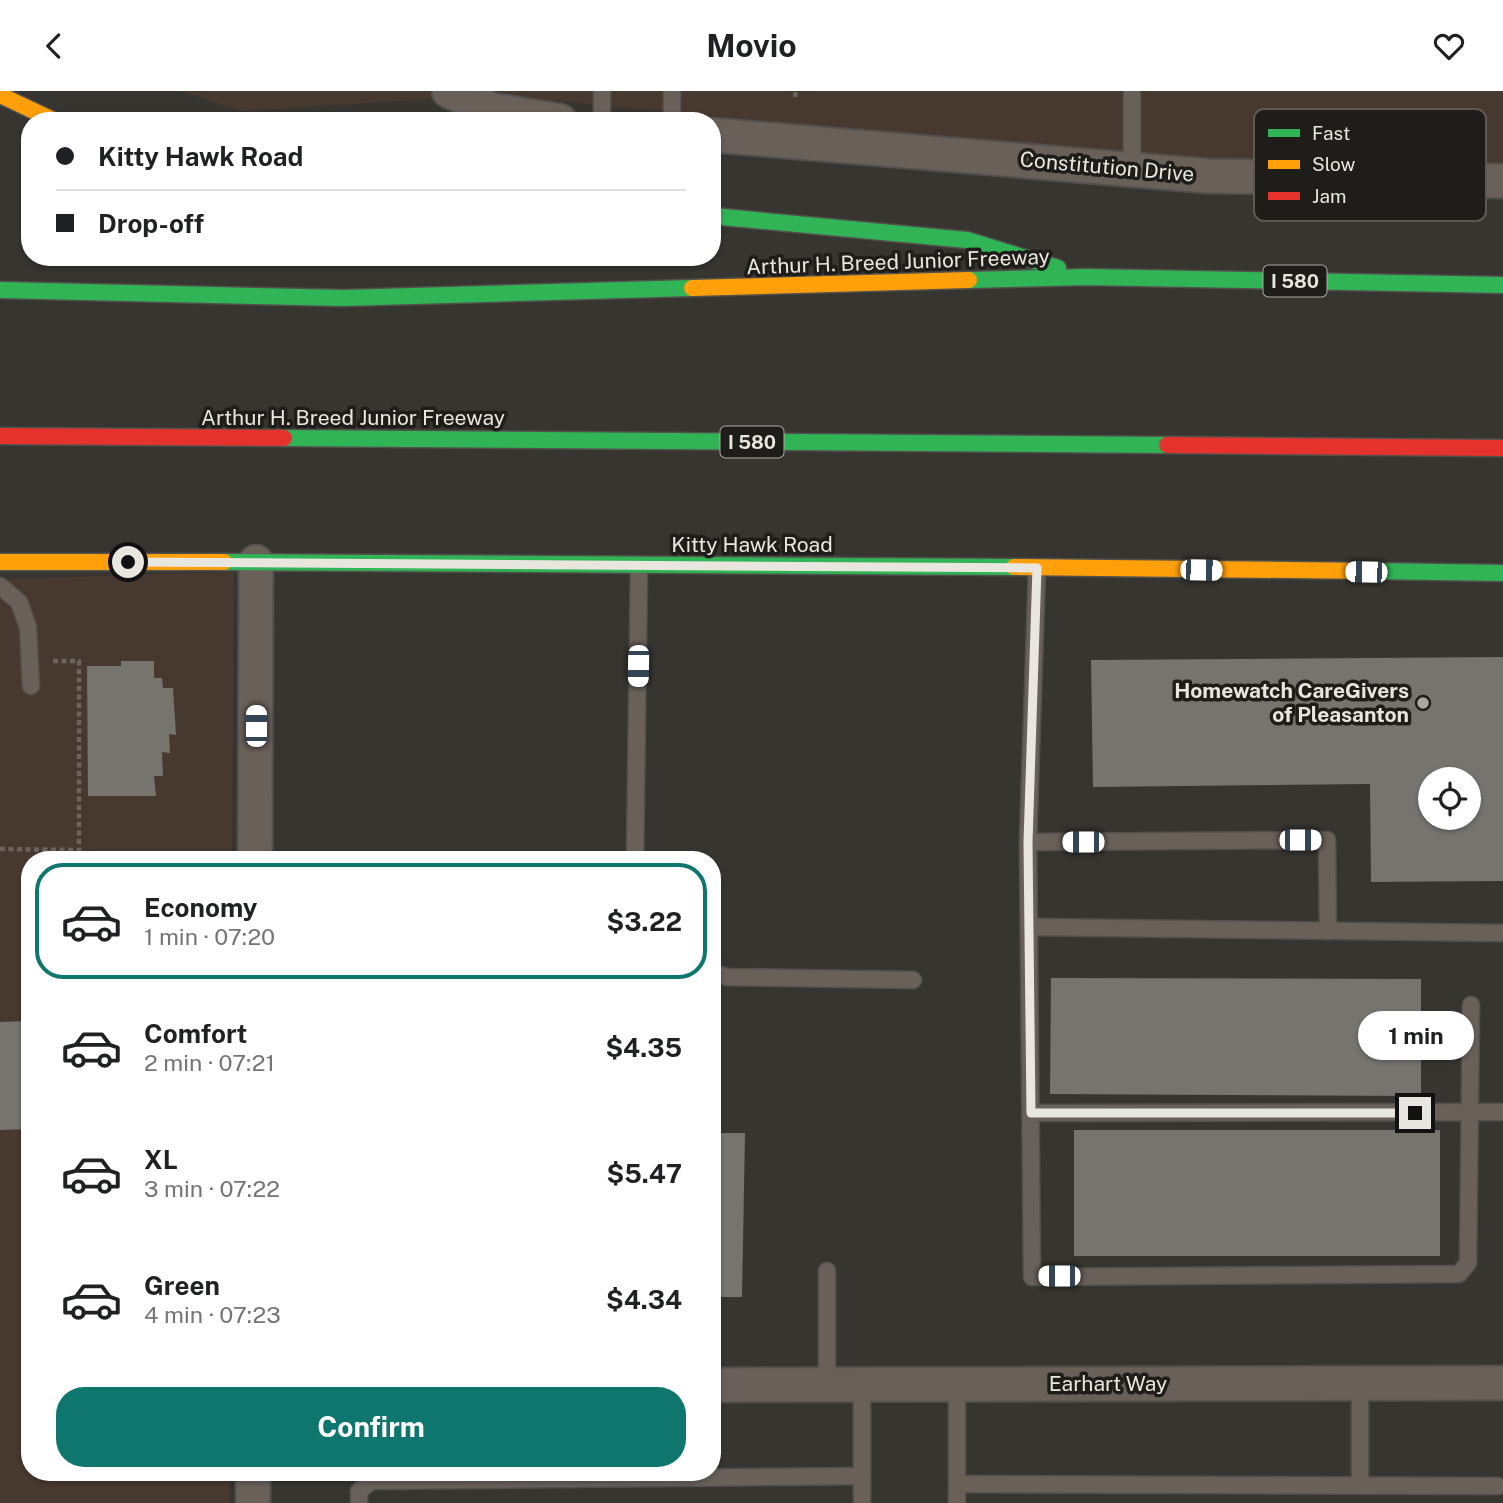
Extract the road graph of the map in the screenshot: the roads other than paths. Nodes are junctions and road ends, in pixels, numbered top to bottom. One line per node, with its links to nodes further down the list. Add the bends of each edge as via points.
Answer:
1 (449, 91): 7 (street)
2 (602, 91): 8 (lane)
3 (672, 91): 9 (lane)
4 (1132, 91): 11 (lane)
5 (0, 95): 6 (main road)
6 (36, 112)
7 (504, 112)
8 (602, 112)
9 (672, 112)
10 (721, 136): 11 (street, Constitution Drive)
11 (1132, 170): 12 (street, Constitution Drive)
12 (1254, 177)
13 (721, 217): 14 (main road, via 967,240)
14 (1087, 277): 15 (main road, Arthur H. Breed Junior Freeway / I 580); 16 (main road, Arthur H. Breed Junior Freeway / I 580, via 343,298)
15 (1503, 285)
16 (0, 291)
17 (0, 436): 18 (main road, Arthur H. Breed Junior Freeway / I 580)
18 (1503, 448)
19 (0, 562): 20 (main road, Kitty Hawk Road)
20 (256, 562): 21 (main road, Kitty Hawk Road); 27 (street)
21 (639, 565): 22 (main road, Kitty Hawk Road); 28 (lane)
22 (1037, 568): 23 (main road, Kitty Hawk Road); 26 (lane)
23 (1503, 573)
24 (0, 586): 25 (lane, via 19,602 28,627)
25 (31, 686)
26 (1028, 842): 29 (lane); 30 (lane, via 1327,840)
27 (255, 851)
28 (635, 851)
29 (1029, 927): 30 (lane); 36 (lane)
30 (1328, 931): 31 (lane)
31 (1503, 933)
32 (721, 975): 33 (lane)
33 (913, 980)
34 (1471, 1005): 37 (lane)
35 (1503, 1112): 37 (lane)
36 (1031, 1113): 37 (lane); 37 (lane, via 1032,1277 1459,1274 1468,1263)
37 (1470, 1113)
38 (827, 1271): 44 (lane)
39 (1503, 1383): 42 (street, Earhart Way)
40 (862, 1384): 41 (street, Earhart Way); 44 (street, Earhart Way); 45 (lane)
41 (957, 1384): 42 (street, Earhart Way); 49 (lane)
42 (1360, 1384): 50 (lane)
43 (721, 1385): 44 (street, Earhart Way)
44 (827, 1385)
45 (862, 1476): 46 (lane); 54 (lane)
46 (721, 1477)
47 (253, 1481): 52 (street)
48 (371, 1481): 53 (lane, via 359,1491)
49 (957, 1484): 50 (lane); 55 (lane)
50 (1360, 1485): 51 (lane)
51 (1498, 1486)
52 (253, 1503)
53 (359, 1503)
54 (862, 1503)
55 (957, 1503)

